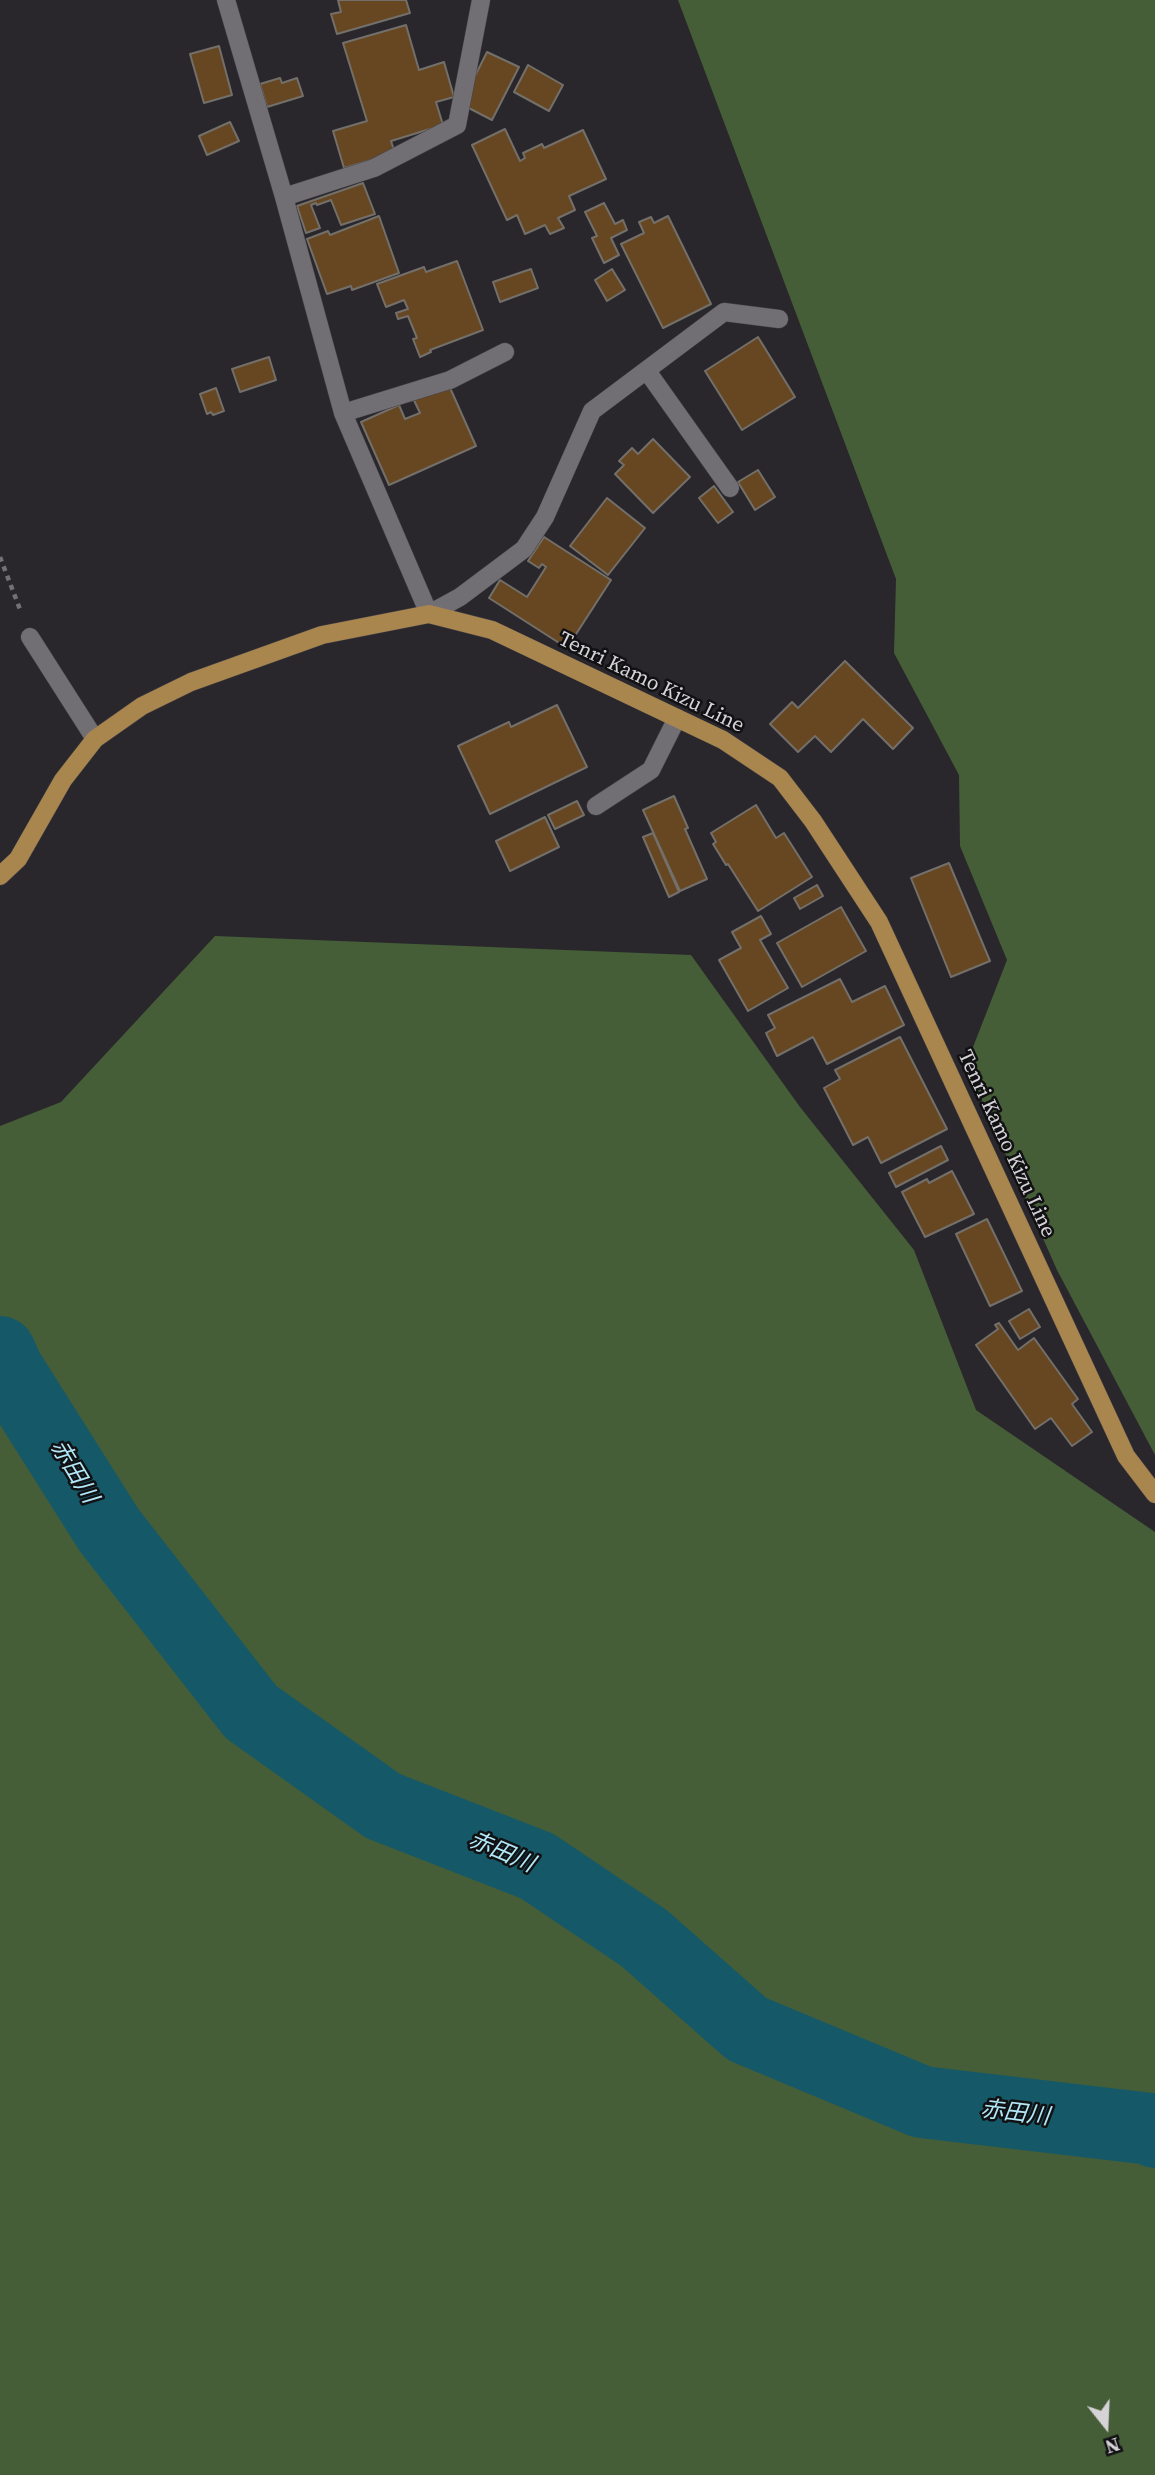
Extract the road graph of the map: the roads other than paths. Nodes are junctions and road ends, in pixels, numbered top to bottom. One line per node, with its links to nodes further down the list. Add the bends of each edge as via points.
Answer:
1 (226, 0): 3 (street)
2 (481, 0): 3 (street, via 457,125 374,168)
3 (284, 197): 7 (street)
4 (779, 319): 6 (street, via 724,312)
5 (505, 352): 7 (street, via 450,380)
6 (647, 371): 8 (street); 9 (street, via 592,411 545,517 524,549)
7 (344, 413): 9 (street)
8 (730, 488)
9 (429, 614): 11 (main road, Tenri Kamo Kizu Line, via 492,630); 12 (main road, Tenri Kamo Kizu Line, via 322,635 191,682 142,706)
10 (30, 637): 12 (street)
11 (677, 718): 13 (street, via 651,770); 15 (main road, Tenri Kamo Kizu Line, via 723,740 780,778 879,922 1126,1456)
12 (95, 739): 14 (main road, Tenri Kamo Kizu Line, via 63,780 18,859)
13 (596, 806)
14 (0, 876)
15 (1155, 1494)

